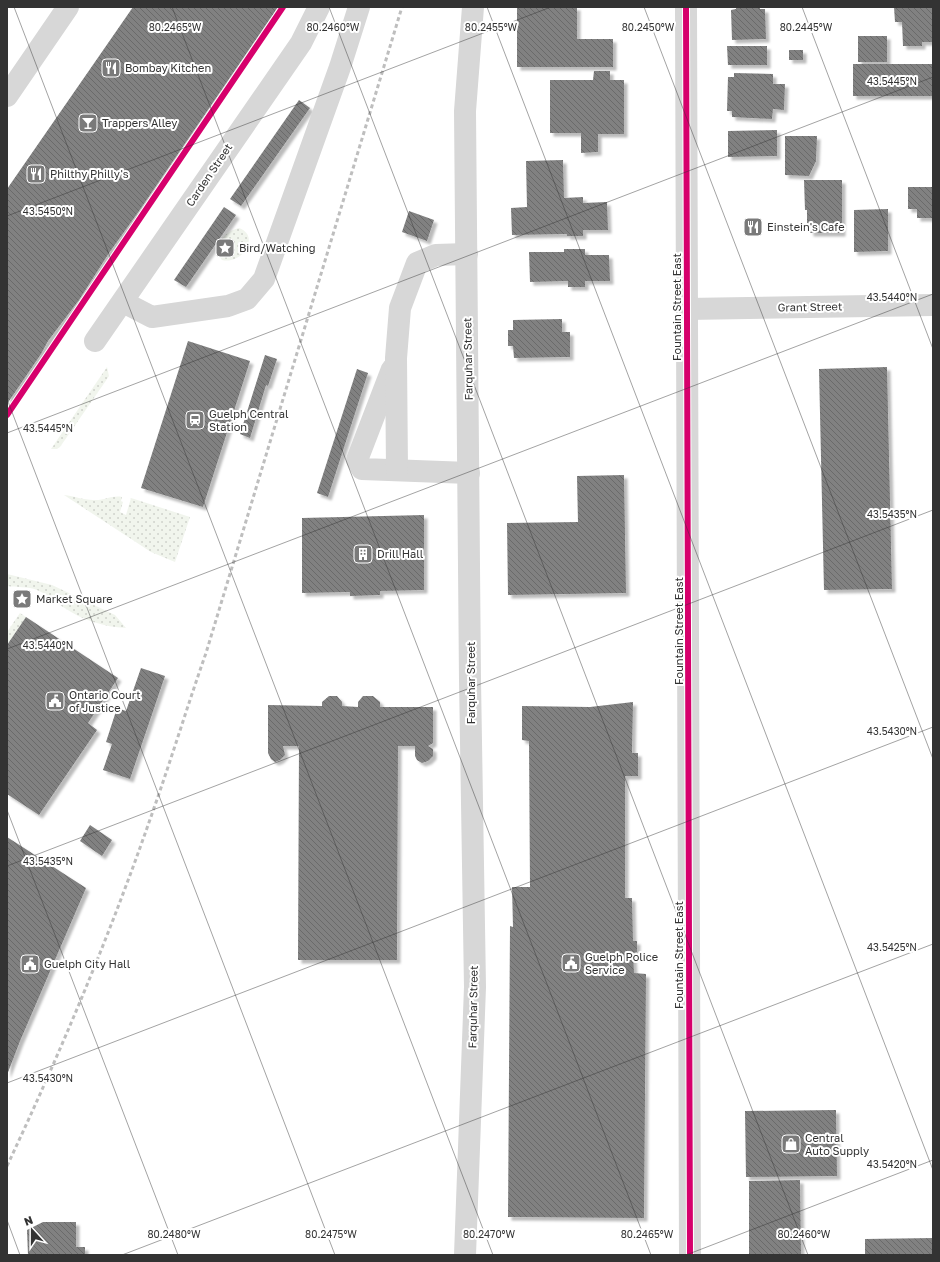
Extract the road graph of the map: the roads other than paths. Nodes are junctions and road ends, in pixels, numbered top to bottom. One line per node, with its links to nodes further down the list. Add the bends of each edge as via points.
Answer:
1 (68, 7): 6 (street)
2 (319, 7): 8 (street, Carden Street, via 301,43)
3 (359, 7): 8 (street, via 264,279 247,299 228,306 152,318)
4 (473, 7): 7 (street, Farquhar Street, via 465,111)
5 (686, 7): 10 (street, Fountain Street East)
6 (7, 96)
7 (467, 254): 12 (street, via 436,255 417,263 400,308); 14 (street, Farquhar Street)
8 (123, 302): 11 (street, Carden Street)
9 (933, 305): 10 (street, Grant Street)
10 (687, 309): 16 (street, Fountain Street East)
11 (95, 341)
12 (396, 358): 13 (street); 13 (street, via 357,460 362,469)
13 (397, 470): 14 (street)
14 (469, 473): 15 (street, Farquhar Street, via 475,987)
15 (465, 1255)
16 (690, 1255)

